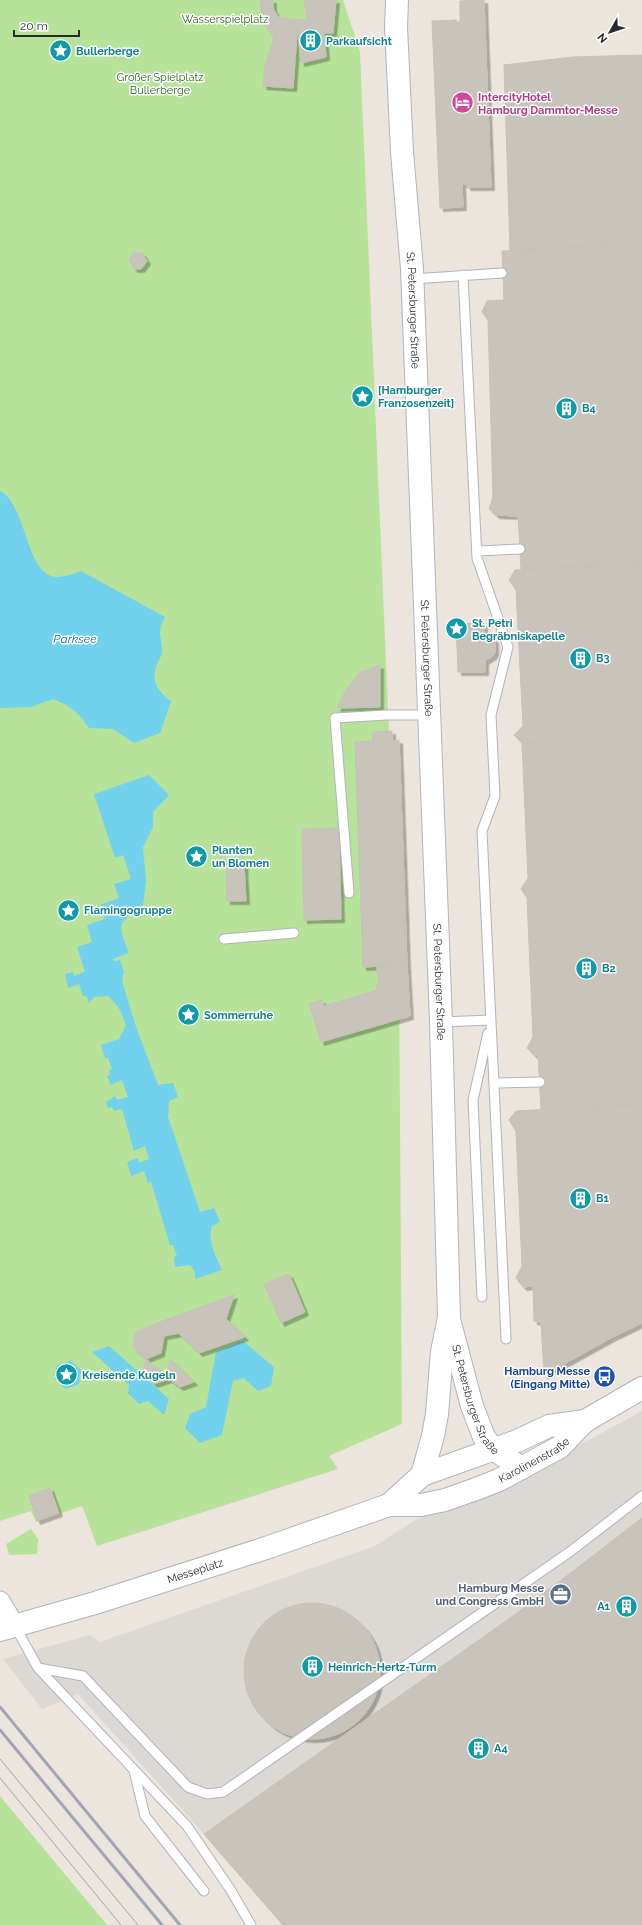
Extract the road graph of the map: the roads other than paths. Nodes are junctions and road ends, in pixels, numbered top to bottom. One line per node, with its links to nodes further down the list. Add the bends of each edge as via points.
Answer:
1 (397, 0): 4 (street, St. Petersburger Straße, via 402,152)
2 (502, 273): 3 (lane)
3 (463, 275): 4 (lane); 6 (lane)
4 (412, 279): 7 (street, St. Petersburger Straße)
5 (520, 549): 6 (lane)
6 (477, 550): 11 (lane, via 477,558 508,646 491,715 495,796 482,831)
7 (428, 715): 8 (lane, via 335,718); 12 (street, St. Petersburger Straße)
8 (349, 893)
9 (294, 933): 10 (lane)
10 (224, 939)
11 (491, 1020): 12 (lane); 14 (lane); 15 (lane, via 473,1100)
12 (441, 1022): 16 (street, St. Petersburger Straße)
13 (540, 1082): 14 (lane)
14 (494, 1083): 17 (lane)
15 (482, 1297)
16 (448, 1317): 20 (street, St. Petersburger Straße, via 478,1426); 23 (street, St. Petersburger Straße, via 442,1352 437,1414)
17 (506, 1339)
18 (642, 1388): 19 (street, Karolinenstraße)
19 (585, 1420): 20 (street, Karolinenstraße, via 549,1426); 22 (street, Karolinenstraße, via 560,1447)
20 (493, 1449): 21 (street, Karolinenstraße); 22 (street, St. Petersburger Straße)
21 (466, 1460): 23 (street, Messeplatz)
22 (522, 1468): 24 (street, Karolinenstraße)
23 (422, 1475): 26 (street, Messeplatz)
24 (476, 1489): 26 (street, Messeplatz, via 445,1500)
25 (642, 1496): 29 (lane, via 572,1551 223,1792 207,1794 188,1786 83,1676)
26 (389, 1505): 28 (street, Messeplatz, via 140,1589)
27 (0, 1601): 28 (street)
28 (8, 1628): 29 (lane)
29 (38, 1668): 30 (lane)
30 (133, 1770): 31 (lane, via 145,1816); 32 (lane, via 186,1826 230,1889)
31 (204, 1891)
32 (251, 1925)

